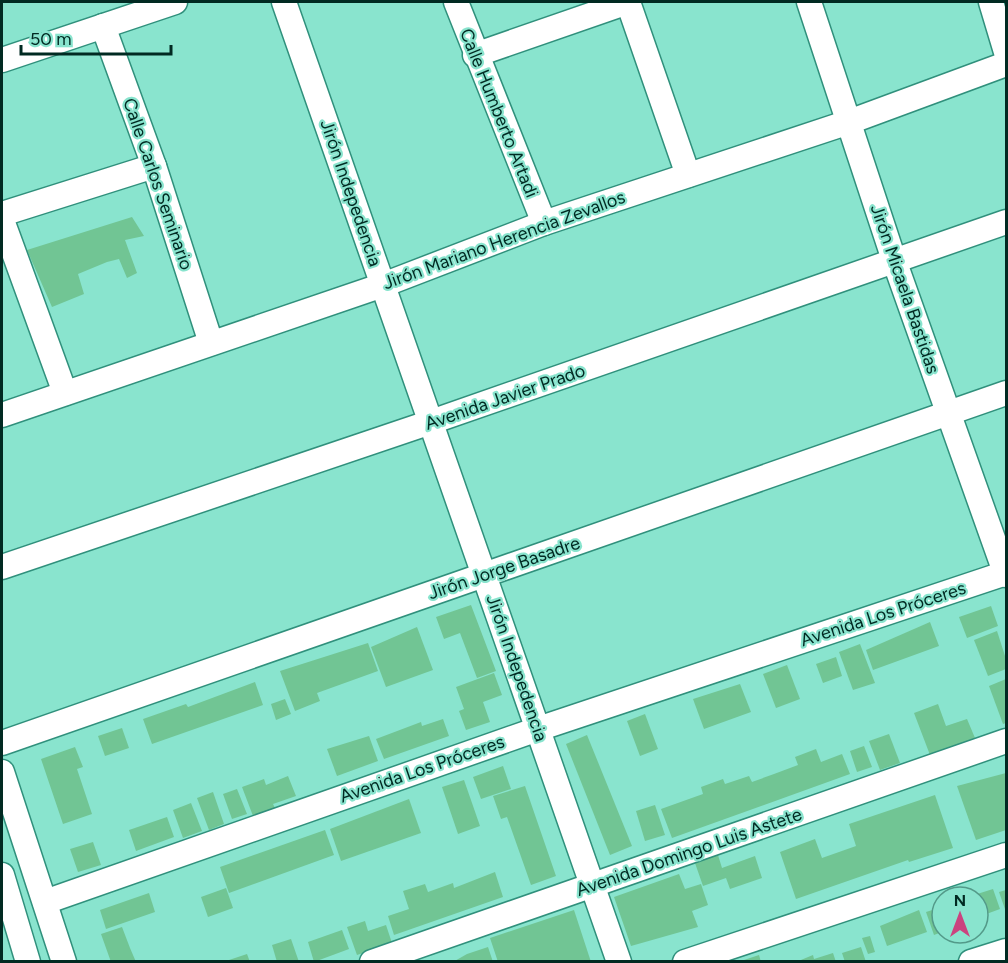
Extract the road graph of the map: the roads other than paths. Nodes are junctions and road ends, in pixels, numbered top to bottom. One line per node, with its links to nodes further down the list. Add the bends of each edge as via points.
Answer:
1 (175, 2): 7 (street)
2 (284, 2): 20 (street, Jirón Indepedencia)
3 (456, 2): 9 (street, Calle Humberto Artadi)
4 (628, 2): 9 (street); 14 (street)
5 (808, 2): 12 (street, Jirón Micaela Bastidas)
6 (991, 2): 8 (street)
7 (103, 26): 10 (street); 13 (street, Calle Carlos Seminario)
8 (1006, 52)
9 (475, 55): 18 (street, Calle Humberto Artadi)
10 (2, 60)
11 (1006, 64): 12 (street, Jirón Mariano Herencia Zevallos)
12 (849, 122): 14 (street, Jirón Mariano Herencia Zevallos); 19 (street, Jirón Micaela Bastidas)
13 (154, 166): 15 (street); 21 (street, Calle Carlos Seminario)
14 (688, 175): 18 (street, Jirón Mariano Herencia Zevallos)
15 (2, 214)
16 (2, 220): 22 (street)
17 (1006, 222): 19 (street, Avenida Javier Prado)
18 (544, 223): 20 (street, Jirón Mariano Herencia Zevallos)
19 (894, 260): 24 (street, Jirón Micaela Bastidas); 26 (street, Avenida Javier Prado)
20 (383, 285): 21 (street, Jirón Mariano Herencia Zevallos); 26 (street, Jirón Indepedencia)
21 (211, 343): 22 (street, Jirón Mariano Herencia Zevallos)
22 (65, 393): 25 (street, Jirón Mariano Herencia Zevallos)
23 (1006, 393): 24 (street, Jirón Jorge Basadre)
24 (947, 412): 28 (street, Jirón Jorge Basadre); 29 (street, Jirón Micaela Bastidas)
25 (2, 415)
26 (431, 422): 27 (street, Avenida Javier Prado); 28 (street, Jirón Indepedencia)
27 (2, 567)
28 (484, 574): 30 (street, Jirón Indepedencia); 32 (street, Jirón Jorge Basadre)
29 (1006, 574): 30 (street, Avenida Los Próceres)
30 (538, 729): 36 (street, Jirón Indepedencia); 37 (street, Avenida Los Próceres)
31 (1006, 741): 36 (street, Avenida Domingo Luis Astete)
32 (2, 743)
33 (2, 771): 37 (street)
34 (1006, 855): 43 (street)
35 (2, 875): 39 (street)
36 (592, 886): 41 (street, Avenida Domingo Luis Astete); 42 (street, Jirón Indepedencia)
37 (45, 902): 40 (street)
38 (1006, 951): 44 (street)
39 (28, 962)
40 (64, 962)
41 (372, 962)
42 (619, 962)
43 (685, 962)
44 (971, 962)

